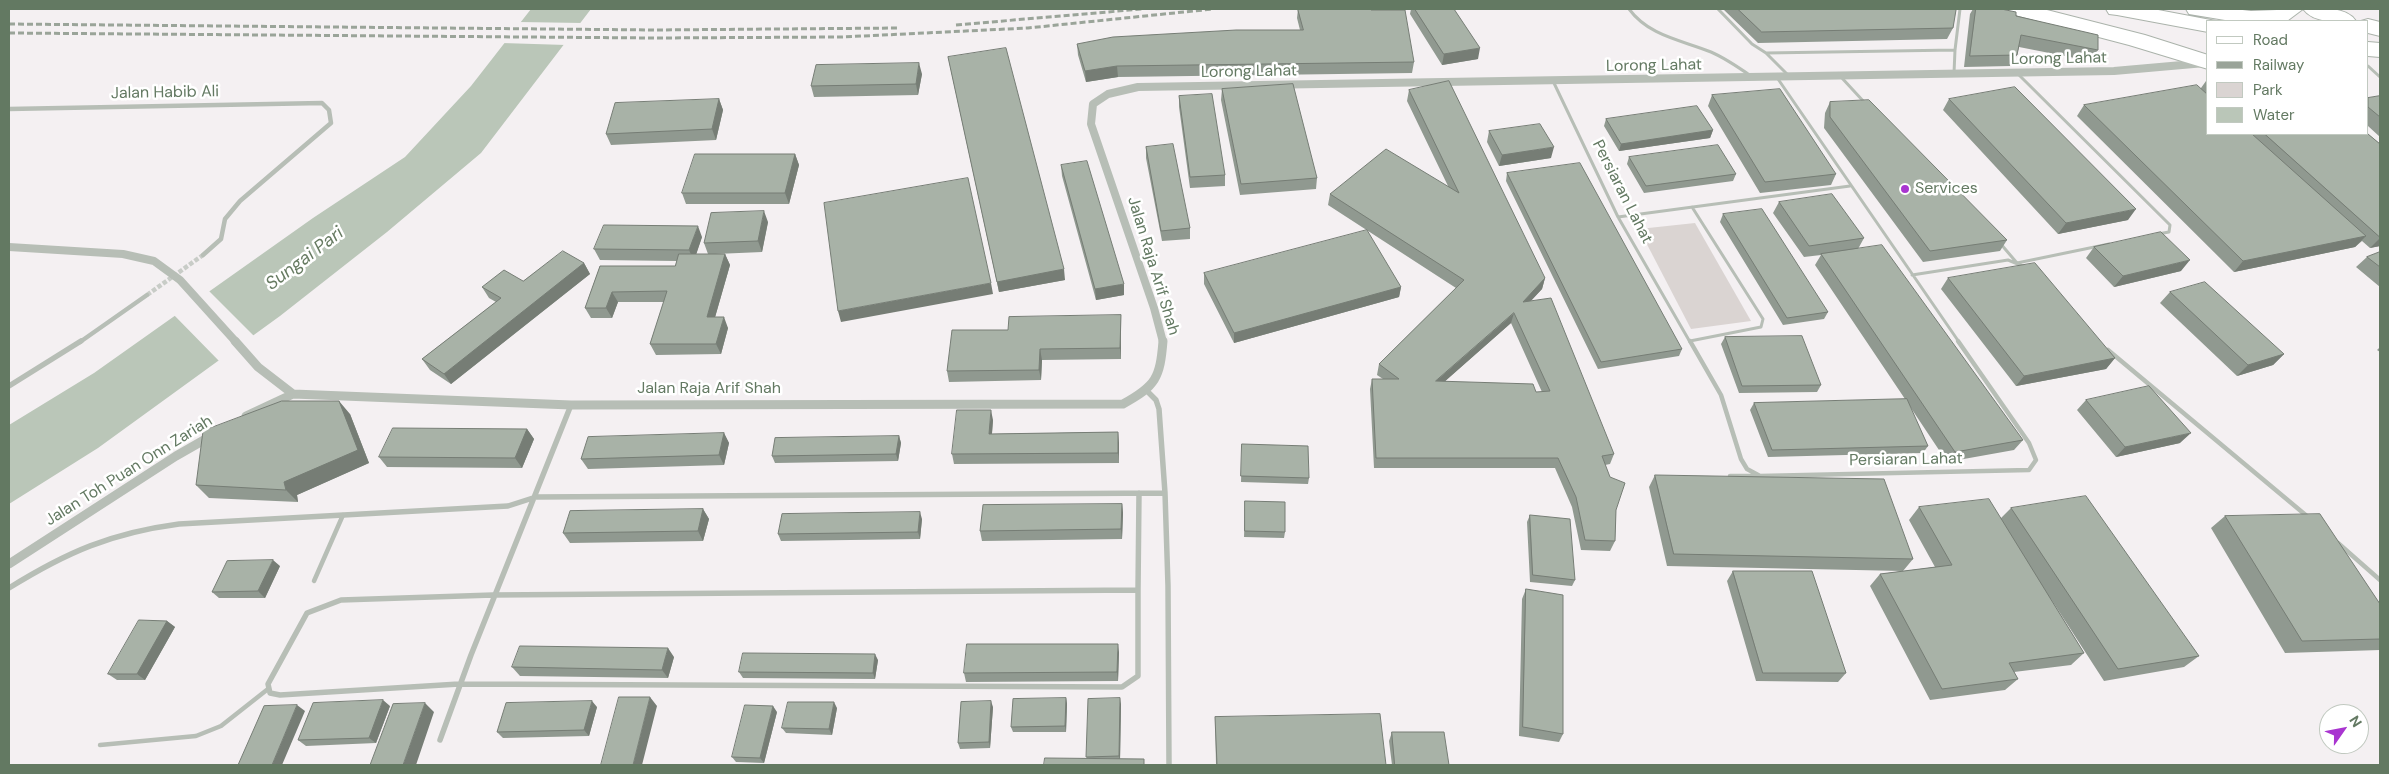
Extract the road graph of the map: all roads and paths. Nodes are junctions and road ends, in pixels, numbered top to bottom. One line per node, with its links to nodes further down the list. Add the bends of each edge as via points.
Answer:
1 (1630, 9): 25 (lane, via 1649,28 1724,58)
2 (1718, 9): 14 (lane, via 1752,44)
3 (1960, 9): 13 (lane)
4 (2020, 9): 12 (main road)
5 (2117, 9): 9 (main road)
6 (2292, 9): 8 (main road, via 2282,16)
7 (2314, 9): 11 (main road)
8 (2247, 18): 9 (main road); 10 (main road)
9 (2199, 19)
10 (2261, 20)
11 (2342, 20)
12 (2145, 42): 15 (main road); 18 (main road, via 2162,53 2165,62)
13 (1955, 50): 14 (lane); 20 (lane)
14 (1766, 53): 24 (lane)
15 (2206, 61)
16 (2206, 62): 18 (street, Lorong Lahat)
17 (2369, 67): 22 (lane)
18 (2162, 68): 19 (street, Lorong Lahat)
19 (2017, 73): 20 (street, Lorong Lahat); 33 (lane, via 2170,225 2169,232)
20 (1954, 75): 21 (street, Lorong Lahat)
21 (1841, 77): 24 (street, Lorong Lahat); 28 (lane)
22 (2380, 77)
23 (1778, 78): 24 (street, Lorong Lahat); 25 (street, Lorong Lahat); 30 (lane, Persiaran Lahat)
24 (1791, 78)
25 (1755, 79): 26 (street, Lorong Lahat)
26 (1553, 81): 27 (street, Lorong Lahat, via 1138,87); 32 (lane, Persiaran Lahat)
27 (1101, 96): 45 (street, Jalan Raja Arif Shah, via 1093,104 1092,124 1163,340 1161,368)
28 (1868, 106)
29 (9, 109): 37 (street, Jalan Habib Ali, via 322,103 329,110 331,123 240,201 224,219 221,239)
30 (1850, 186): 31 (lane); 39 (lane, Persiaran Lahat)
31 (1692, 207): 32 (lane); 42 (lane, via 1763,319 1760,327)
32 (1618, 217): 42 (lane, Persiaran Lahat)
33 (2150, 236)
34 (1998, 240): 38 (lane)
35 (2112, 243): 38 (lane)
36 (9, 247): 46 (street, via 123,254 154,260 180,280 258,367)
37 (203, 255)
38 (2017, 263): 39 (lane, via 2008,260); 40 (lane)
39 (1912, 274): 51 (lane, Persiaran Lahat, via 2029,443 2036,460 2028,470)
40 (2032, 274)
41 (147, 295): 44 (street, via 57,358)
42 (1690, 341): 51 (lane, Persiaran Lahat, via 1721,394 1747,469)
43 (2102, 344): 56 (lane)
44 (9, 386)
45 (1147, 391): 47 (street, Jalan Raja Arif Shah, via 1123,404); 53 (street, via 1159,409)
46 (293, 394): 47 (street, Jalan Raja Arif Shah); 48 (street, Jalan Toh Puan Onn Zariah)
47 (571, 405): 54 (street)
48 (236, 422)
49 (219, 432): 58 (street, Jalan Toh Puan Onn Zariah, via 176,456)
50 (1724, 476): 51 (lane)
51 (1760, 476)
52 (1139, 493): 53 (street); 54 (street); 62 (street)
53 (1166, 493): 68 (street)
54 (536, 497): 55 (street, via 508,506); 63 (street)
55 (343, 515): 59 (lane); 61 (street, via 179,524 133,531 73,551)
56 (2310, 518)
57 (2332, 538): 60 (lane)
58 (9, 564)
59 (314, 580)
60 (2380, 580)
61 (9, 588)
62 (1139, 590): 63 (street); 64 (street, via 1138,676 1122,687)
63 (493, 595): 64 (street); 65 (street, via 341,600 316,608 301,621)
64 (460, 684): 65 (street, via 280,695 270,693); 66 (street)
65 (268, 689): 67 (lane, via 222,726 202,734)
66 (440, 740)
67 (100, 745)
68 (1169, 765)

